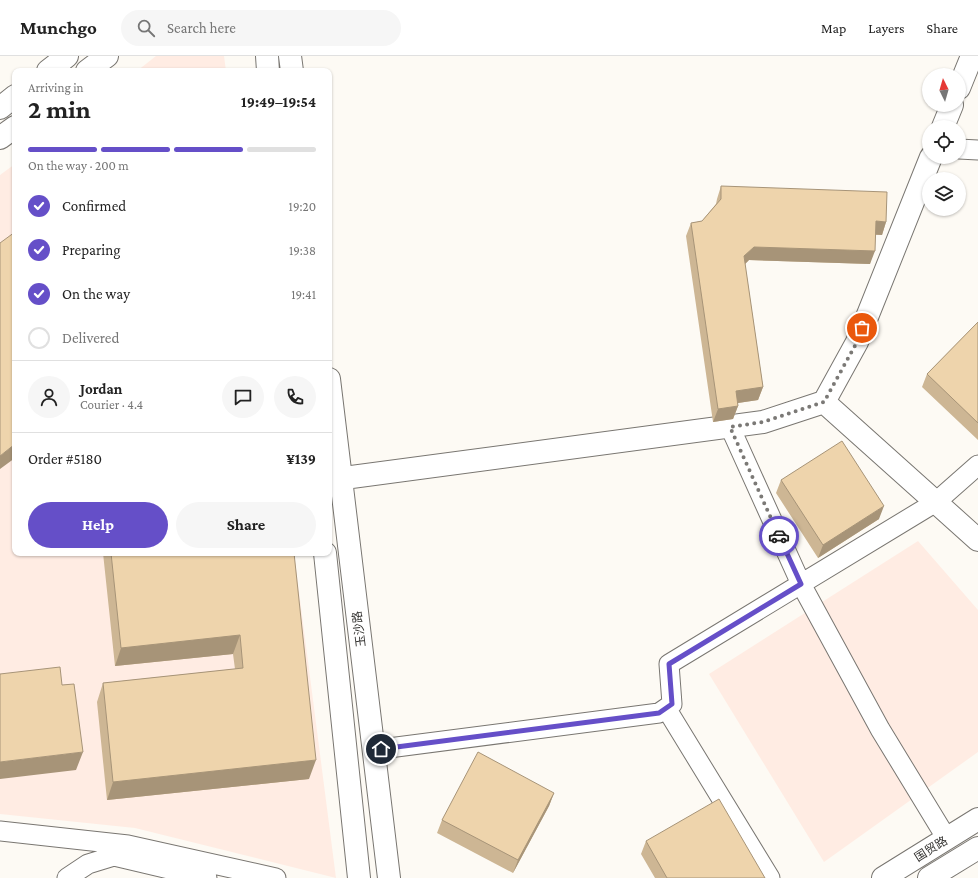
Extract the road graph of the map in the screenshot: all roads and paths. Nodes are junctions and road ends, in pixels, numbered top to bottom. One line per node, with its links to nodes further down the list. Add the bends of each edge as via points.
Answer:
1 (67, 56): 6 (main road)
2 (107, 56): 7 (main road)
3 (266, 56): 8 (main road)
4 (290, 56): 9 (main road)
5 (972, 56): 10 (main road)
6 (52, 68)
7 (91, 68)
8 (268, 68)
9 (292, 68)
10 (966, 71)
11 (12, 98): 12 (main road)
12 (0, 108)
13 (12, 128): 14 (main road)
14 (0, 138)
15 (966, 149): 16 (street)
16 (978, 150)
17 (928, 164): 18 (main road, via 857,342)
18 (824, 402): 19 (main road, via 763,422); 23 (main road)
19 (730, 427): 22 (main road); 26 (street)
20 (332, 429): 22 (main road, 玉沙路)
21 (978, 465): 23 (street)
22 (335, 479): 37 (main road, 玉沙路)
23 (936, 502): 24 (main road); 26 (street)
24 (978, 540)
25 (325, 556): 36 (main road)
26 (801, 584): 27 (street, via 669,664 672,704); 31 (street, via 880,729)
27 (666, 708): 28 (street, via 659,713); 38 (street)
28 (381, 749)
29 (978, 820): 31 (main road, 国贸路)
30 (0, 831): 35 (street, via 128,845)
31 (947, 838): 39 (main road, 国贸路)
32 (978, 848): 40 (main road, 国贸路)
33 (67, 878): 34 (street, via 88,864 114,856)
34 (207, 878)
35 (276, 878)
36 (358, 878)
37 (389, 878)
38 (770, 878)
39 (883, 878)
40 (929, 878)

